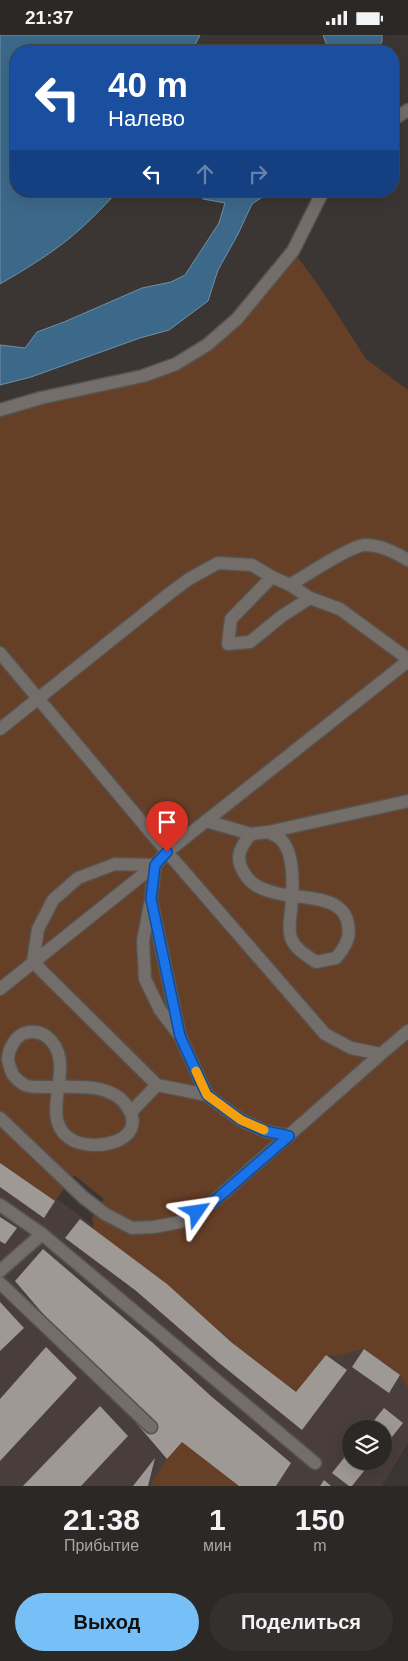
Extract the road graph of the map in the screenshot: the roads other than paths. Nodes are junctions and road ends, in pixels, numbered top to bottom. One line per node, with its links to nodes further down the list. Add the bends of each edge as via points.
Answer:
1 (320, 197): 2 (lane, via 293,251 237,319 207,345 176,364 143,376)
2 (0, 409)
3 (408, 560): 5 (lane, via 389,549 363,545)
4 (272, 577): 5 (lane); 6 (lane, via 231,619 228,644 250,642 282,615); 9 (lane, via 252,565 218,563 170,593)
5 (290, 585): 6 (lane)
6 (310, 598): 8 (lane, via 340,609)
7 (0, 653): 9 (lane)
8 (408, 660): 12 (lane)
9 (38, 699): 10 (lane); 15 (lane)
10 (0, 729)
11 (408, 801): 13 (lane)
12 (206, 821): 14 (lane); 15 (lane)
13 (268, 832): 14 (lane); 17 (lane, via 280,838 287,850 293,872)
14 (251, 834): 17 (lane, via 240,847 239,865 250,883 270,892)
15 (167, 852): 16 (lane); 23 (lane, via 325,1034 351,1048)
16 (155, 865): 18 (lane); 19 (lane); 19 (lane, via 115,865 78,878 53,900 38,929)
17 (292, 896): 17 (lane, via 291,938 299,951 316,962 336,959 347,944 350,929 346,916 334,905 319,899)
18 (151, 899): 22 (lane); 22 (lane, via 142,941 144,979)
19 (33, 962): 20 (lane); 24 (lane)
20 (0, 989)
21 (408, 1031): 23 (lane)
22 (180, 1036): 26 (lane)
23 (381, 1054): 29 (lane)
24 (156, 1085): 26 (lane); 27 (lane)
25 (58, 1087): 25 (lane, via 34,1087 13,1075 8,1060 19,1035 30,1031 44,1034 53,1042 60,1055); 27 (lane, via 77,1086 110,1092); 27 (lane, via 58,1124 68,1137 85,1145 116,1142 128,1133 132,1123)
26 (207, 1095): 29 (lane, via 241,1120 265,1131)
27 (131, 1112)
28 (0, 1118): 29 (lane, via 83,1197 105,1214 132,1228 180,1222 213,1202)
29 (289, 1136)
30 (0, 1205): 31 (lane)
31 (42, 1235): 32 (lane); 35 (lane)
32 (0, 1271)
33 (0, 1283): 34 (lane)
34 (151, 1427)
35 (315, 1463)

